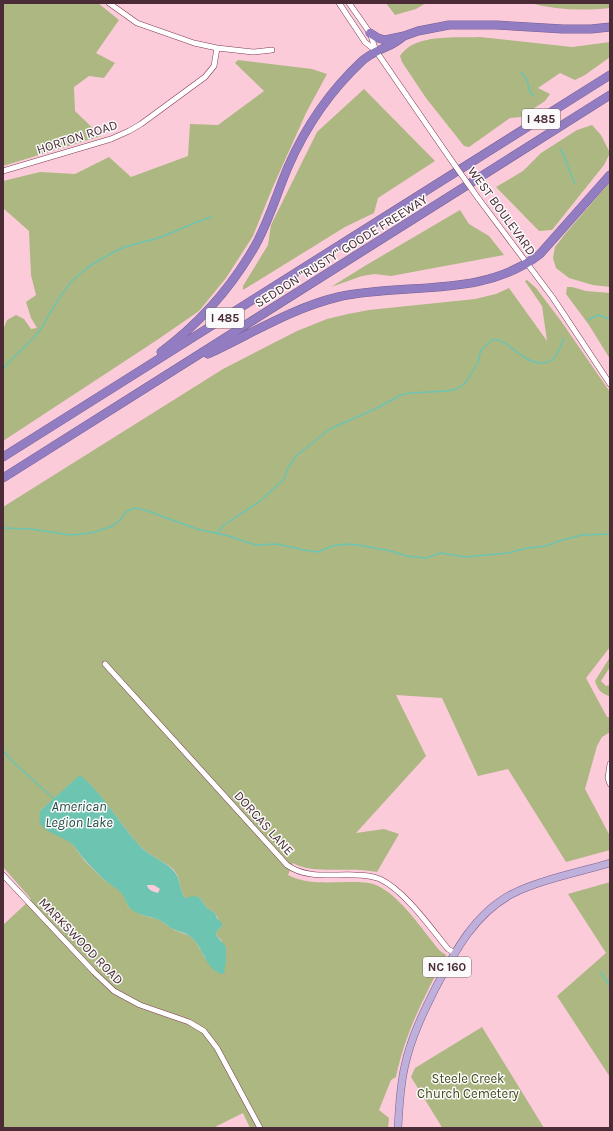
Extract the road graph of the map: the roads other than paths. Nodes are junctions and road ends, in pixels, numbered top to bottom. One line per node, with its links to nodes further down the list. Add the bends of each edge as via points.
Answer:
1 (109, 3): 7 (street, via 124,15 145,26)
2 (339, 3): 9 (street, WEST BOULEVARD, via 365,42)
3 (349, 3): 5 (street, WEST BOULEVARD)
4 (610, 27): 6 (highway, via 563,29 496,24 449,25)
5 (370, 33): 6 (highway, via 385,40); 9 (street, WEST BOULEVARD)
6 (404, 36): 9 (highway, via 388,47)
7 (217, 48): 8 (street, via 253,52); 12 (street, HORTON ROAD, via 214,66 206,77 129,131 94,145)
8 (272, 50)
9 (376, 51): 14 (street, WEST BOULEVARD, bridge); 17 (highway, via 344,80 312,122 289,166 256,244 221,296 181,337)
10 (610, 75): 17 (highway, SEDDON "RUSTY" GOODE FREEWAY / I 485)
11 (610, 95): 15 (highway, SEDDON "RUSTY" GOODE FREEWAY / I 485)
12 (3, 171)
13 (610, 175): 14 (highway, via 540,254)
14 (527, 264): 15 (highway, via 487,280 466,284 362,292 337,297 273,321); 16 (street, WEST BOULEVARD, via 553,298)
15 (175, 370): 19 (highway, SEDDON "RUSTY" GOODE FREEWAY / I 485)
16 (610, 384)
17 (108, 391): 18 (highway, SEDDON "RUSTY" GOODE FREEWAY / I 485)
18 (3, 457)
19 (3, 478)
20 (105, 664): 25 (street, DORCAS LANE, via 287,865 308,875 363,875 380,879 404,897 448,949)
21 (610, 764): 22 (street)
22 (610, 784)
23 (610, 863): 25 (main road, NC 160, via 539,884 501,900 481,917)
24 (3, 875): 26 (street, MARKSWOOD ROAD, via 114,991 140,1005 189,1022 204,1031 221,1054)
25 (455, 953): 27 (main road, NC 160, via 420,1019 408,1052 402,1082)
26 (260, 1128)
27 (398, 1128)

